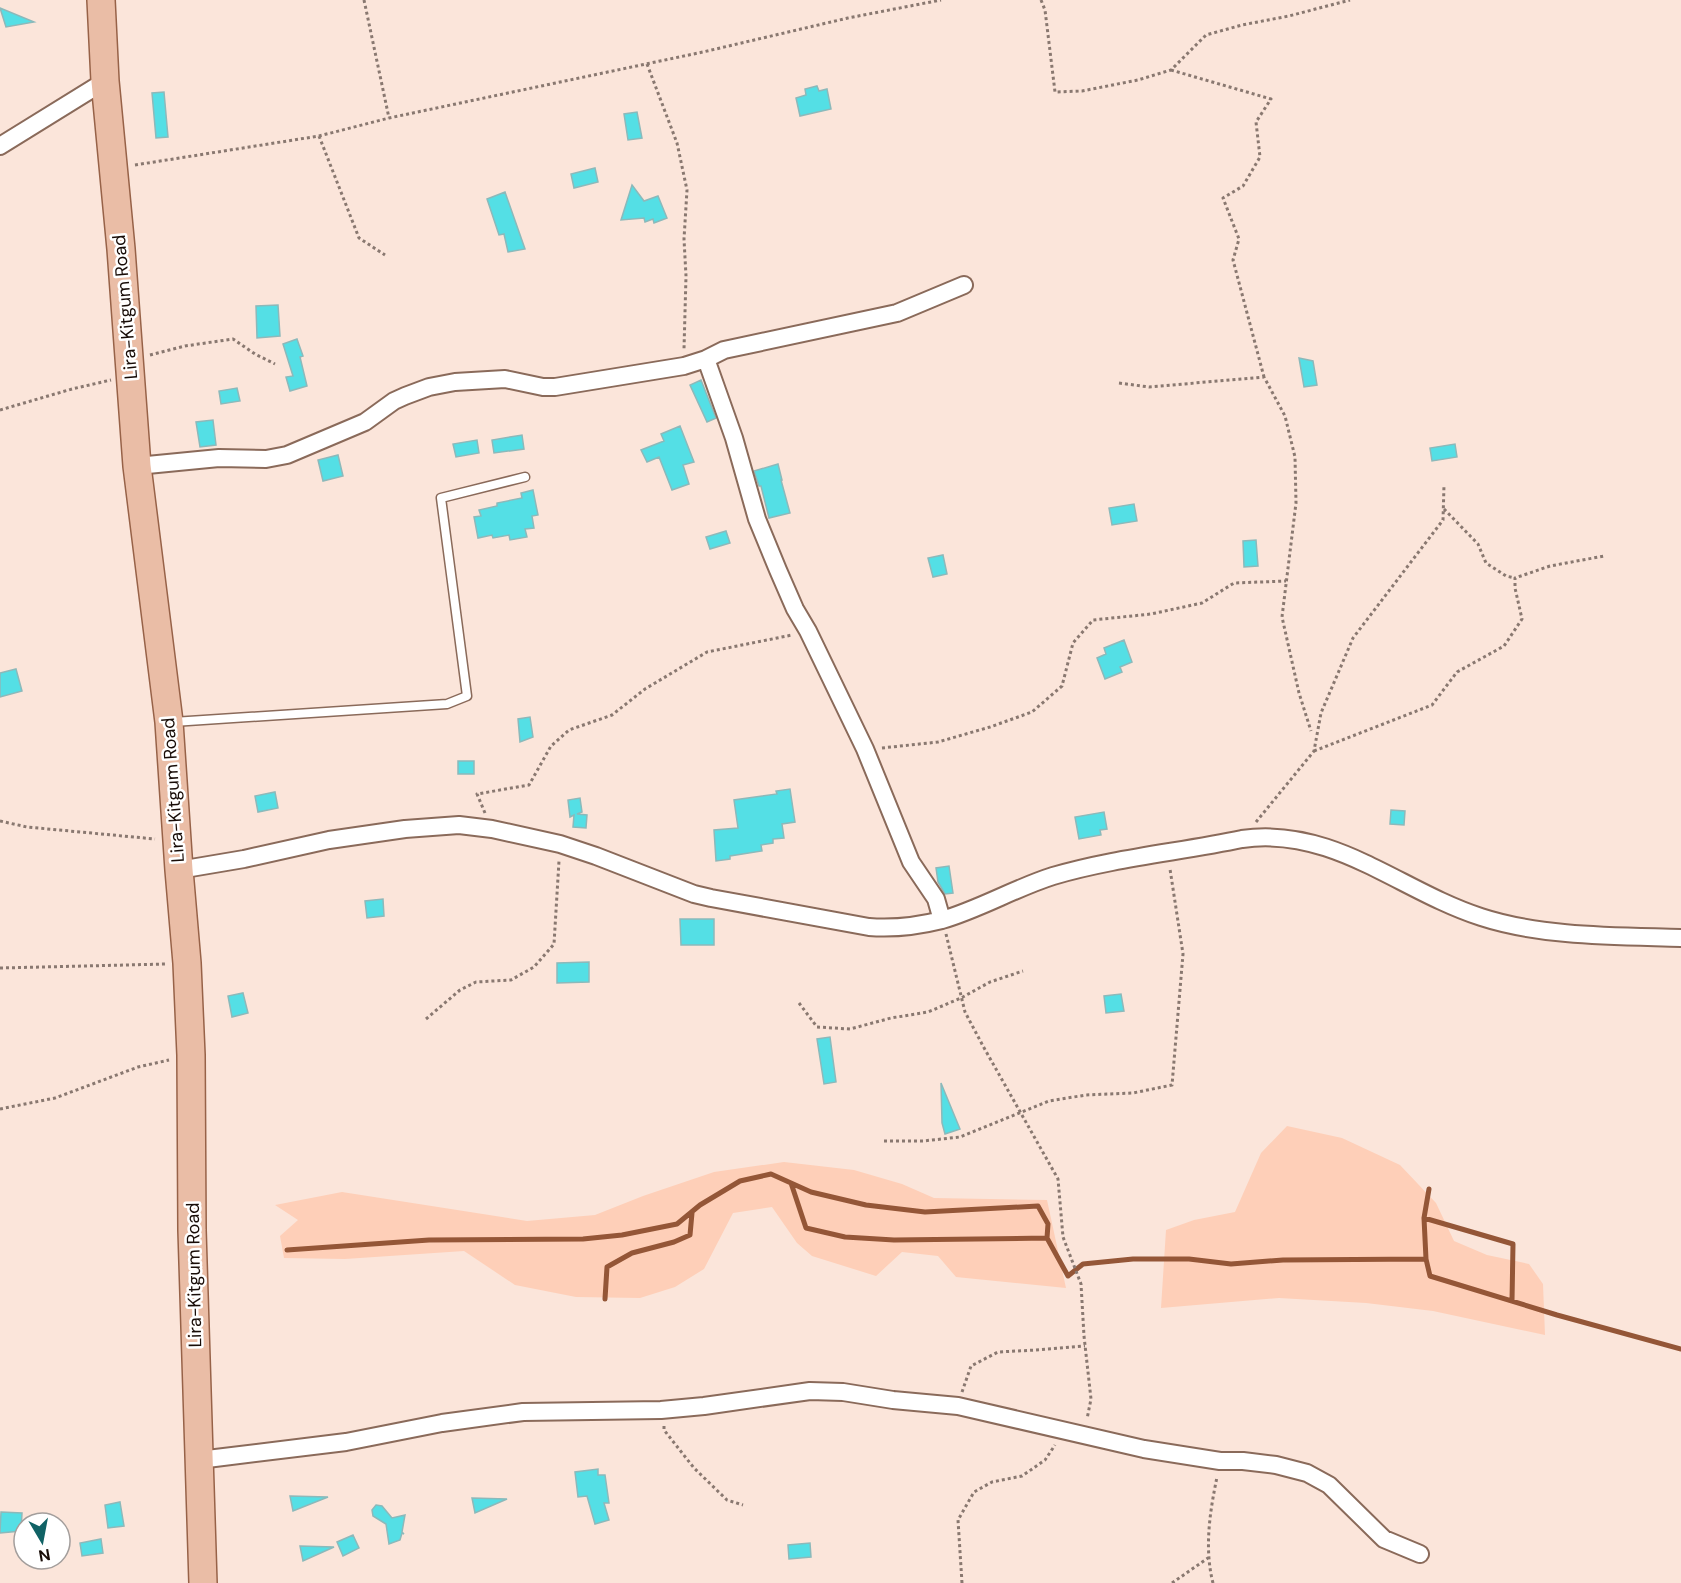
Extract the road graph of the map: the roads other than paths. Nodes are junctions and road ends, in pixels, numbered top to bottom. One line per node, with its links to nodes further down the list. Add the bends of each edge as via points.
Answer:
1 (101, 0): 2 (main road, Lira-Kitgum Road)
2 (105, 81): 3 (street); 6 (main road, Lira-Kitgum Road)
3 (0, 146)
4 (964, 285): 5 (street, via 897,313 724,350)
5 (706, 359): 6 (street, via 555,387 505,379 455,382 405,396 365,422 287,455); 10 (street, via 757,519 795,609 865,749 911,862 936,899)
6 (137, 466): 8 (main road, Lira-Kitgum Road)
7 (525, 477): 8 (lane, via 441,498 467,696 447,704)
8 (169, 722): 9 (main road, Lira-Kitgum Road)
9 (179, 870): 10 (street, via 329,840 459,825 560,844 711,898 869,927 906,927); 12 (main road, Lira-Kitgum Road, via 191,1055)
10 (942, 920): 11 (street, via 1054,876 1242,839 1277,837 1349,855 1449,905 1491,920 1546,931)
11 (1681, 938)
12 (199, 1460): 13 (street, via 346,1442 442,1423 523,1413 661,1410 810,1391 843,1392 958,1406 1144,1449 1276,1465 1307,1473 1329,1485 1387,1541); 14 (main road, Lira-Kitgum Road)
13 (1420, 1554)
14 (202, 1583)

